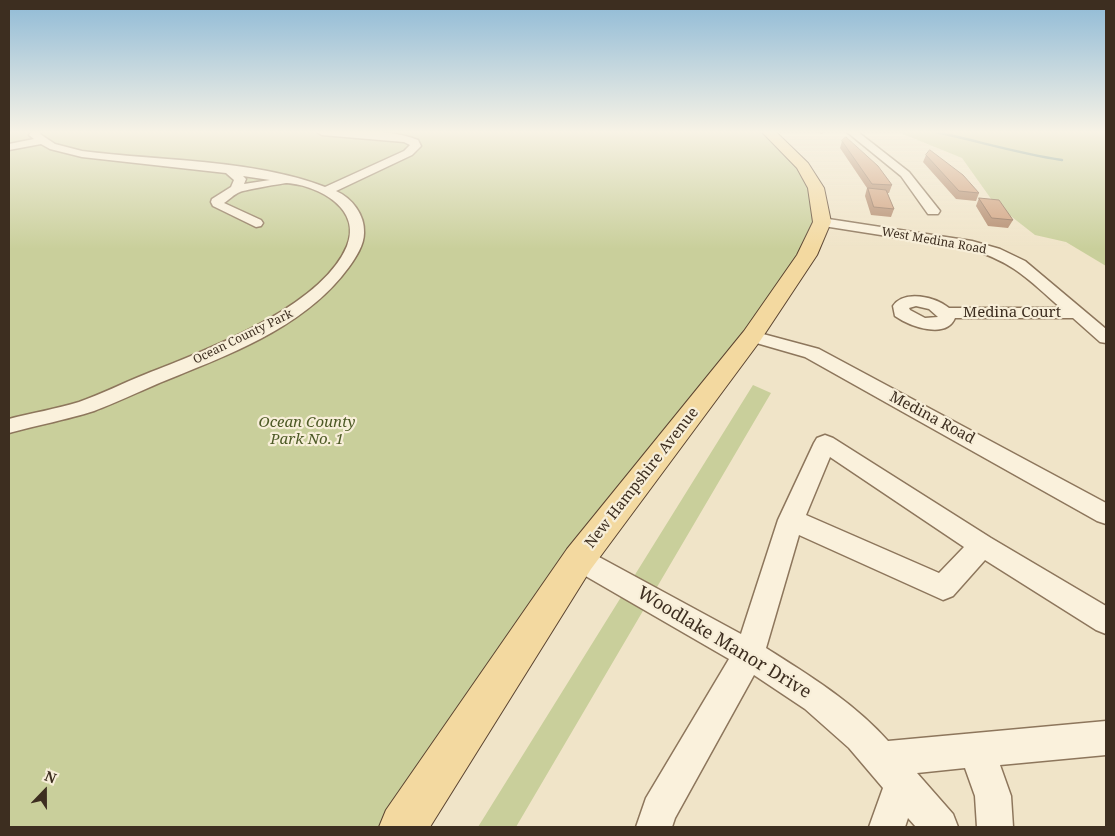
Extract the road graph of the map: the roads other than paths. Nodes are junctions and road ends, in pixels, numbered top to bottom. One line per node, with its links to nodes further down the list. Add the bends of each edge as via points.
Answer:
1 (230, 171): 7 (street, via 240,179)
2 (235, 171): 6 (street, Ocean County Park)
3 (370, 171): 8 (street)
4 (804, 171): 10 (main road, via 816,188)
5 (901, 171): 9 (street)
6 (291, 180): 7 (street); 8 (street, Ocean County Park)
7 (236, 189): 11 (street, via 217,202 219,206)
8 (327, 191): 16 (street, Ocean County Park, via 349,205 355,213 358,227 356,243 338,272 304,305 270,326 209,355 85,406)
9 (933, 211)
10 (822, 222): 13 (street, West Medina Road, via 972,245 995,252 1020,264); 14 (main road, New Hampshire Avenue, via 807,255)
11 (256, 223)
12 (946, 313): 13 (street, Medina Court)
13 (1077, 313): 15 (street, West Medina Road)
14 (752, 336): 17 (street, Medina Road, via 812,353); 20 (main road, New Hampshire Avenue)
15 (1106, 338)
16 (9, 426)
17 (1106, 514)
18 (791, 520): 19 (street, via 944,588); 19 (street, via 825,443); 22 (street)
19 (982, 545): 21 (street)
20 (579, 558): 22 (street, Woodlake Manor Drive); 26 (main road, New Hampshire Avenue)
21 (1106, 622)
22 (749, 654): 25 (street, Woodlake Manor Drive, via 816,698 861,736); 27 (street, via 659,811)
23 (1106, 738): 24 (street)
24 (976, 751): 25 (street); 30 (street, via 990,779)
25 (891, 771): 28 (street); 29 (street, Woodlake Manor Drive)
26 (404, 827)
27 (654, 827)
28 (887, 827)
29 (940, 827)
30 (995, 827)

